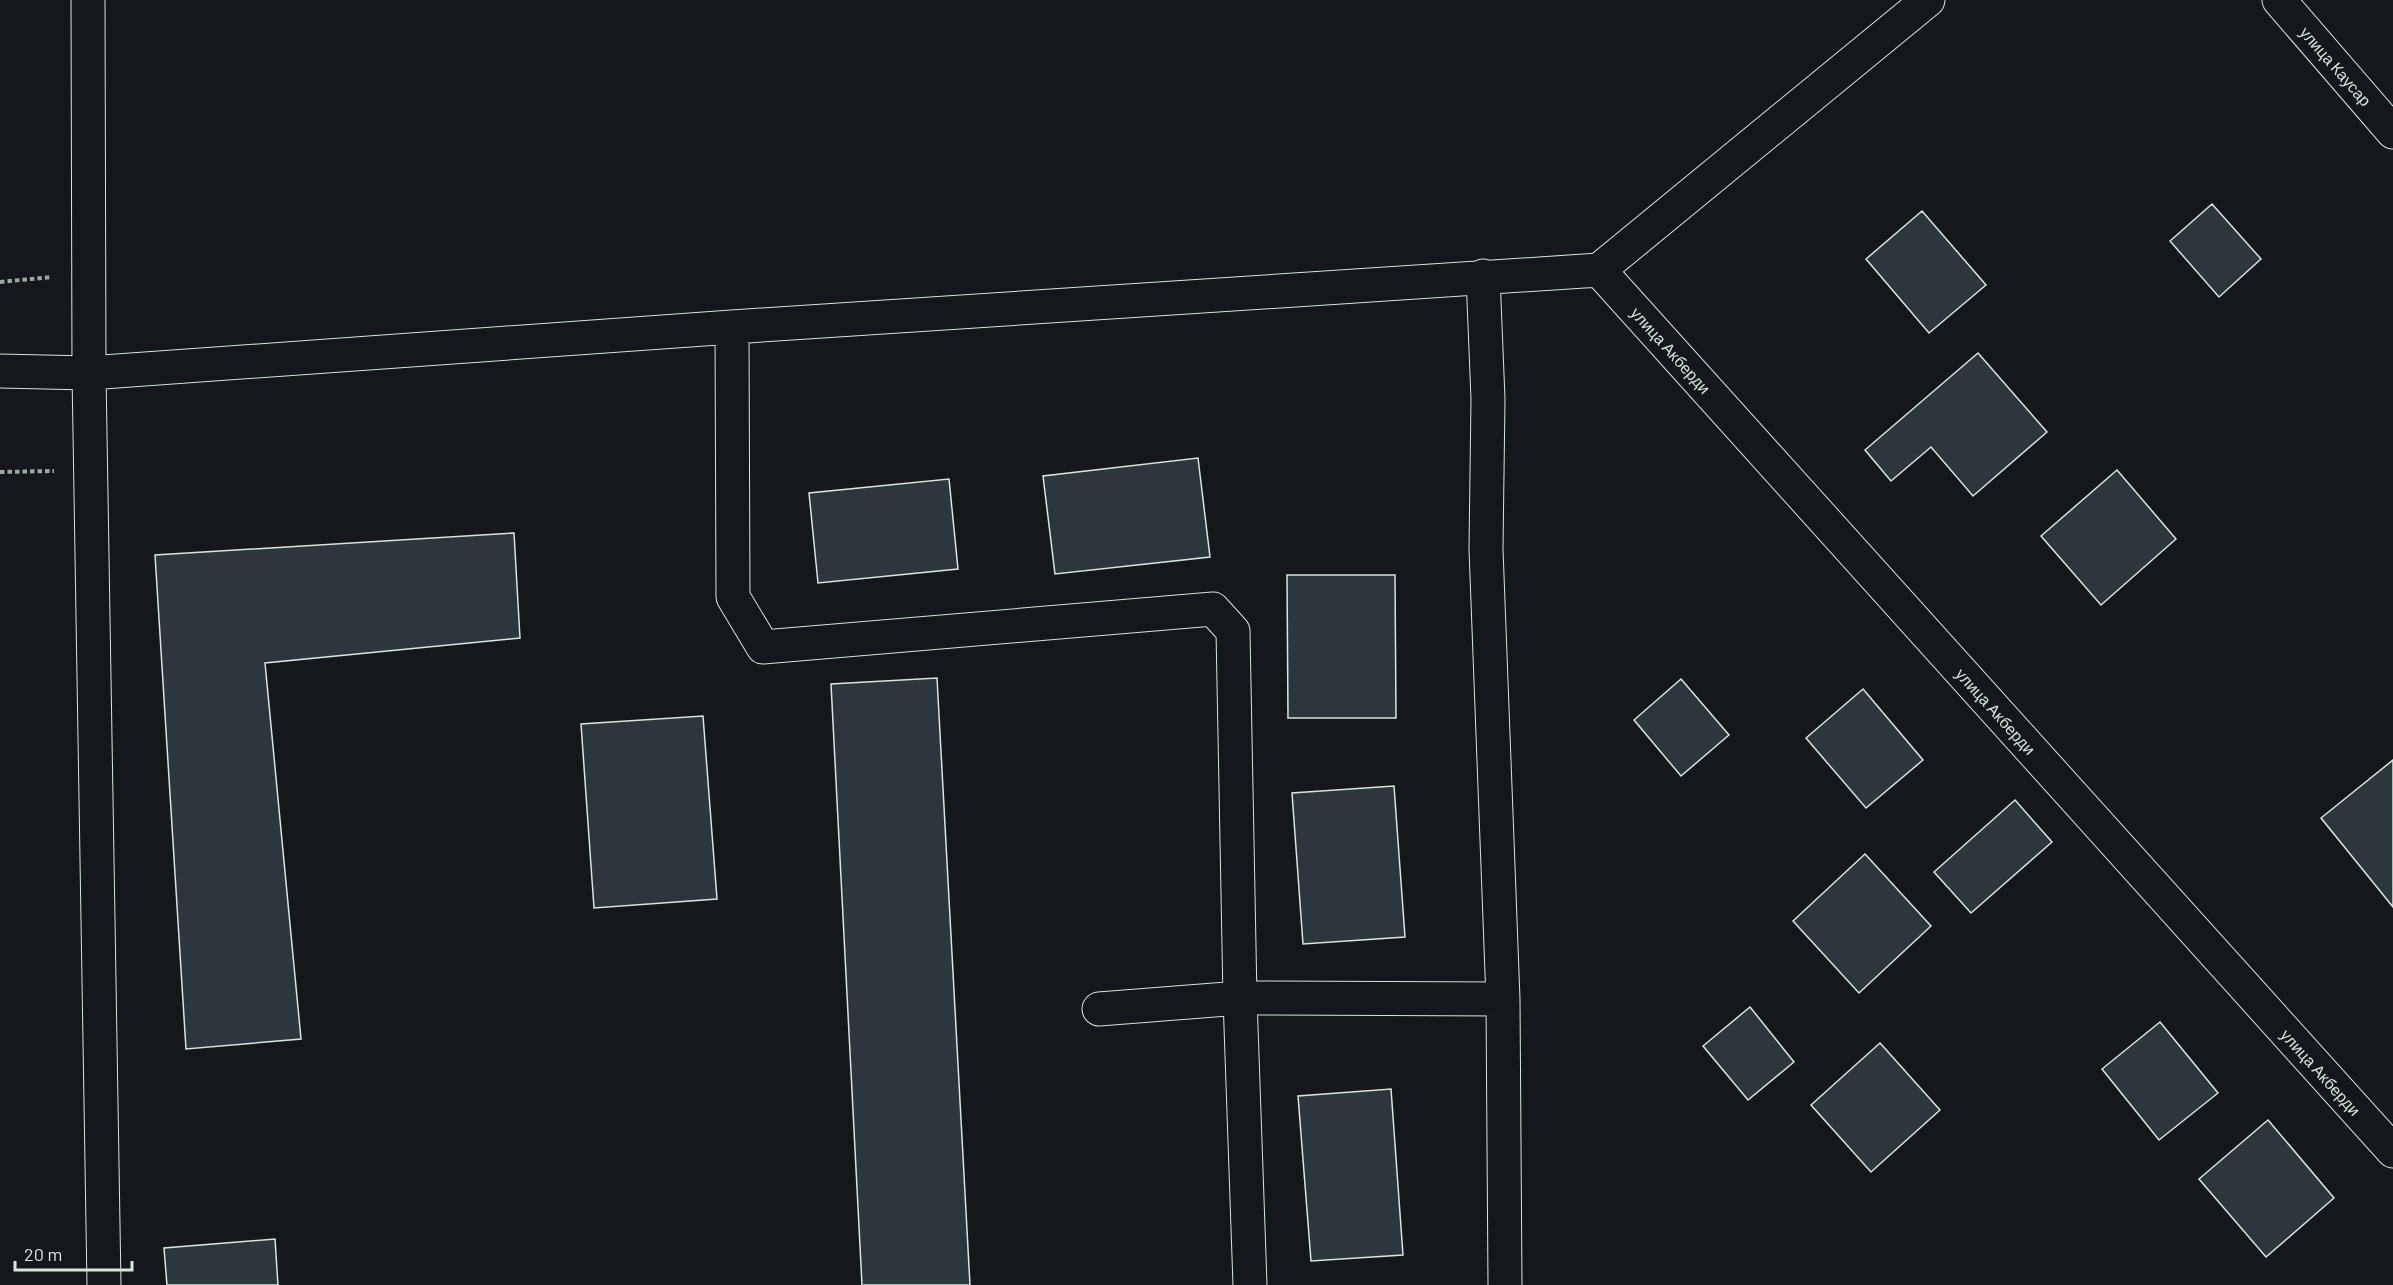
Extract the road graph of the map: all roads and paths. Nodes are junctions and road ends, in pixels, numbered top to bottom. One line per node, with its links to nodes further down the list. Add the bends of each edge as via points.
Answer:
1 (88, 0): 6 (street)
2 (1928, 0): 5 (street)
3 (2279, 0): 4 (street, улица Каусар)
4 (2393, 132)
5 (1599, 270): 7 (street); 17 (street, улица Акберди)
6 (89, 273): 8 (path); 11 (street)
7 (1483, 276): 9 (street); 15 (street, via 1488,399 1486,549)
8 (0, 282)
9 (732, 327): 11 (street); 14 (street, via 733,597 763,647 1213,609 1233,631)
10 (0, 371): 11 (street)
11 (89, 372): 12 (street)
12 (90, 470): 13 (path); 18 (street)
13 (0, 472)
14 (1240, 998): 15 (street); 16 (street); 19 (street)
15 (1503, 999): 20 (street)
16 (1099, 1009)
17 (2393, 1151)
18 (104, 1285)
19 (1250, 1285)
20 (1505, 1285)

